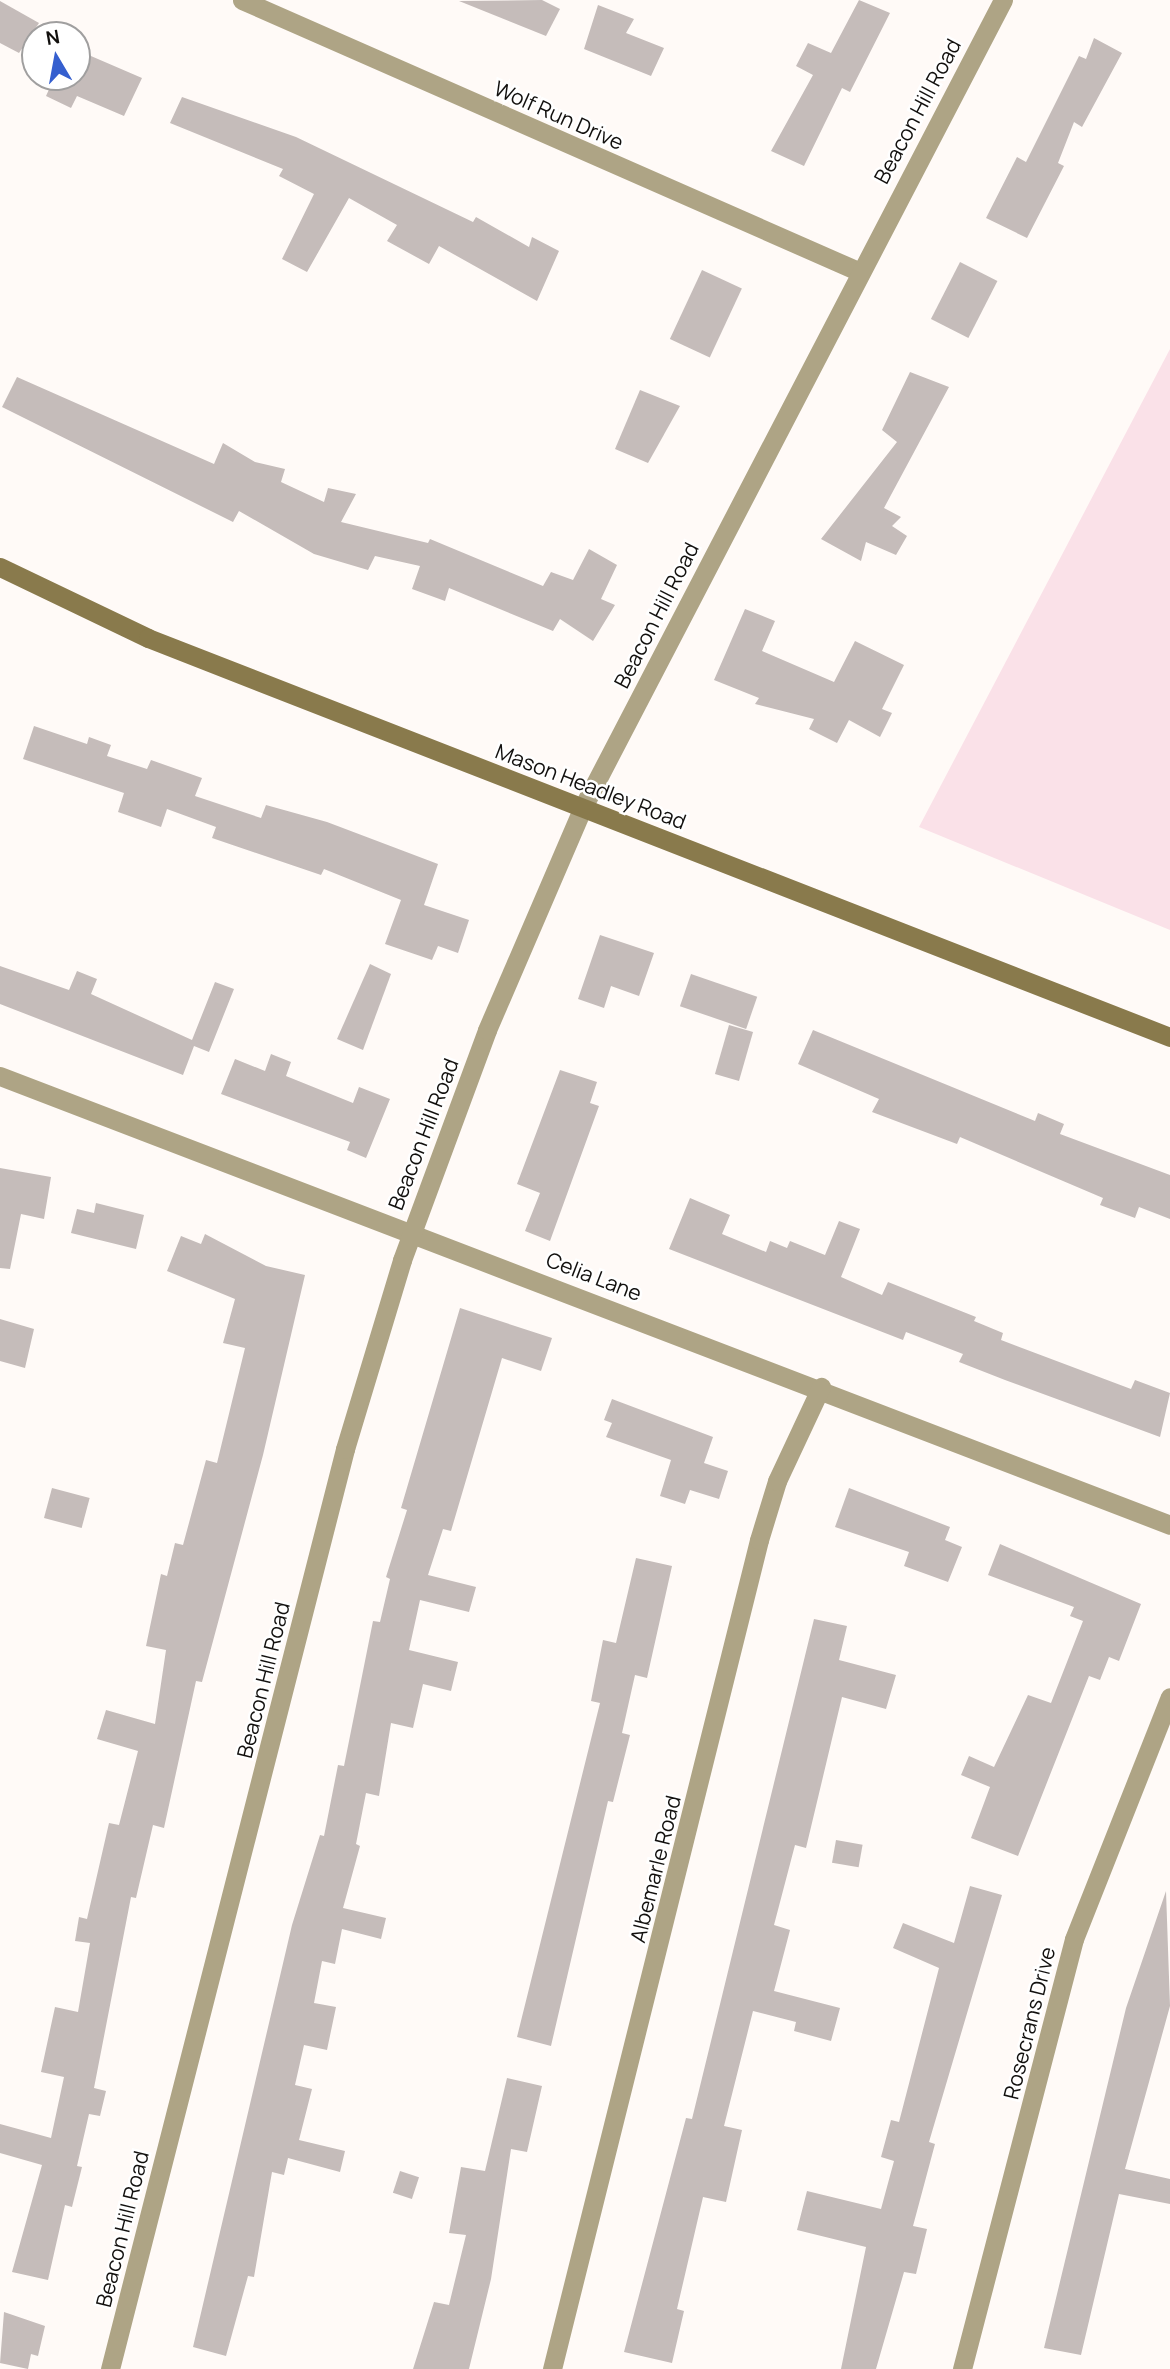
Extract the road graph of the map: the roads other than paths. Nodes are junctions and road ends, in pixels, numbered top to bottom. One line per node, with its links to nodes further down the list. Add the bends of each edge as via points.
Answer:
1 (242, 0): 3 (street, Wolf Run Drive)
2 (1003, 0): 3 (street, Beacon Hill Road)
3 (858, 271): 5 (street, Beacon Hill Road)
4 (0, 567): 5 (main road, Mason Headley Road, via 148,638)
5 (583, 807): 6 (main road, Mason Headley Road); 8 (street, Beacon Hill Road, via 492,1018)
6 (1170, 1037)
7 (0, 1076): 8 (street, Celia Lane)
8 (411, 1230): 9 (street, Celia Lane); 12 (street, Beacon Hill Road, via 345,1449)
9 (821, 1387): 10 (street, Celia Lane); 13 (street, Albemarle Road, via 778,1481 759,1540)
10 (1170, 1525)
11 (1170, 1697): 14 (street, Rosecrans Drive, via 1074,1939)
12 (110, 2369)
13 (552, 2369)
14 (962, 2369)

